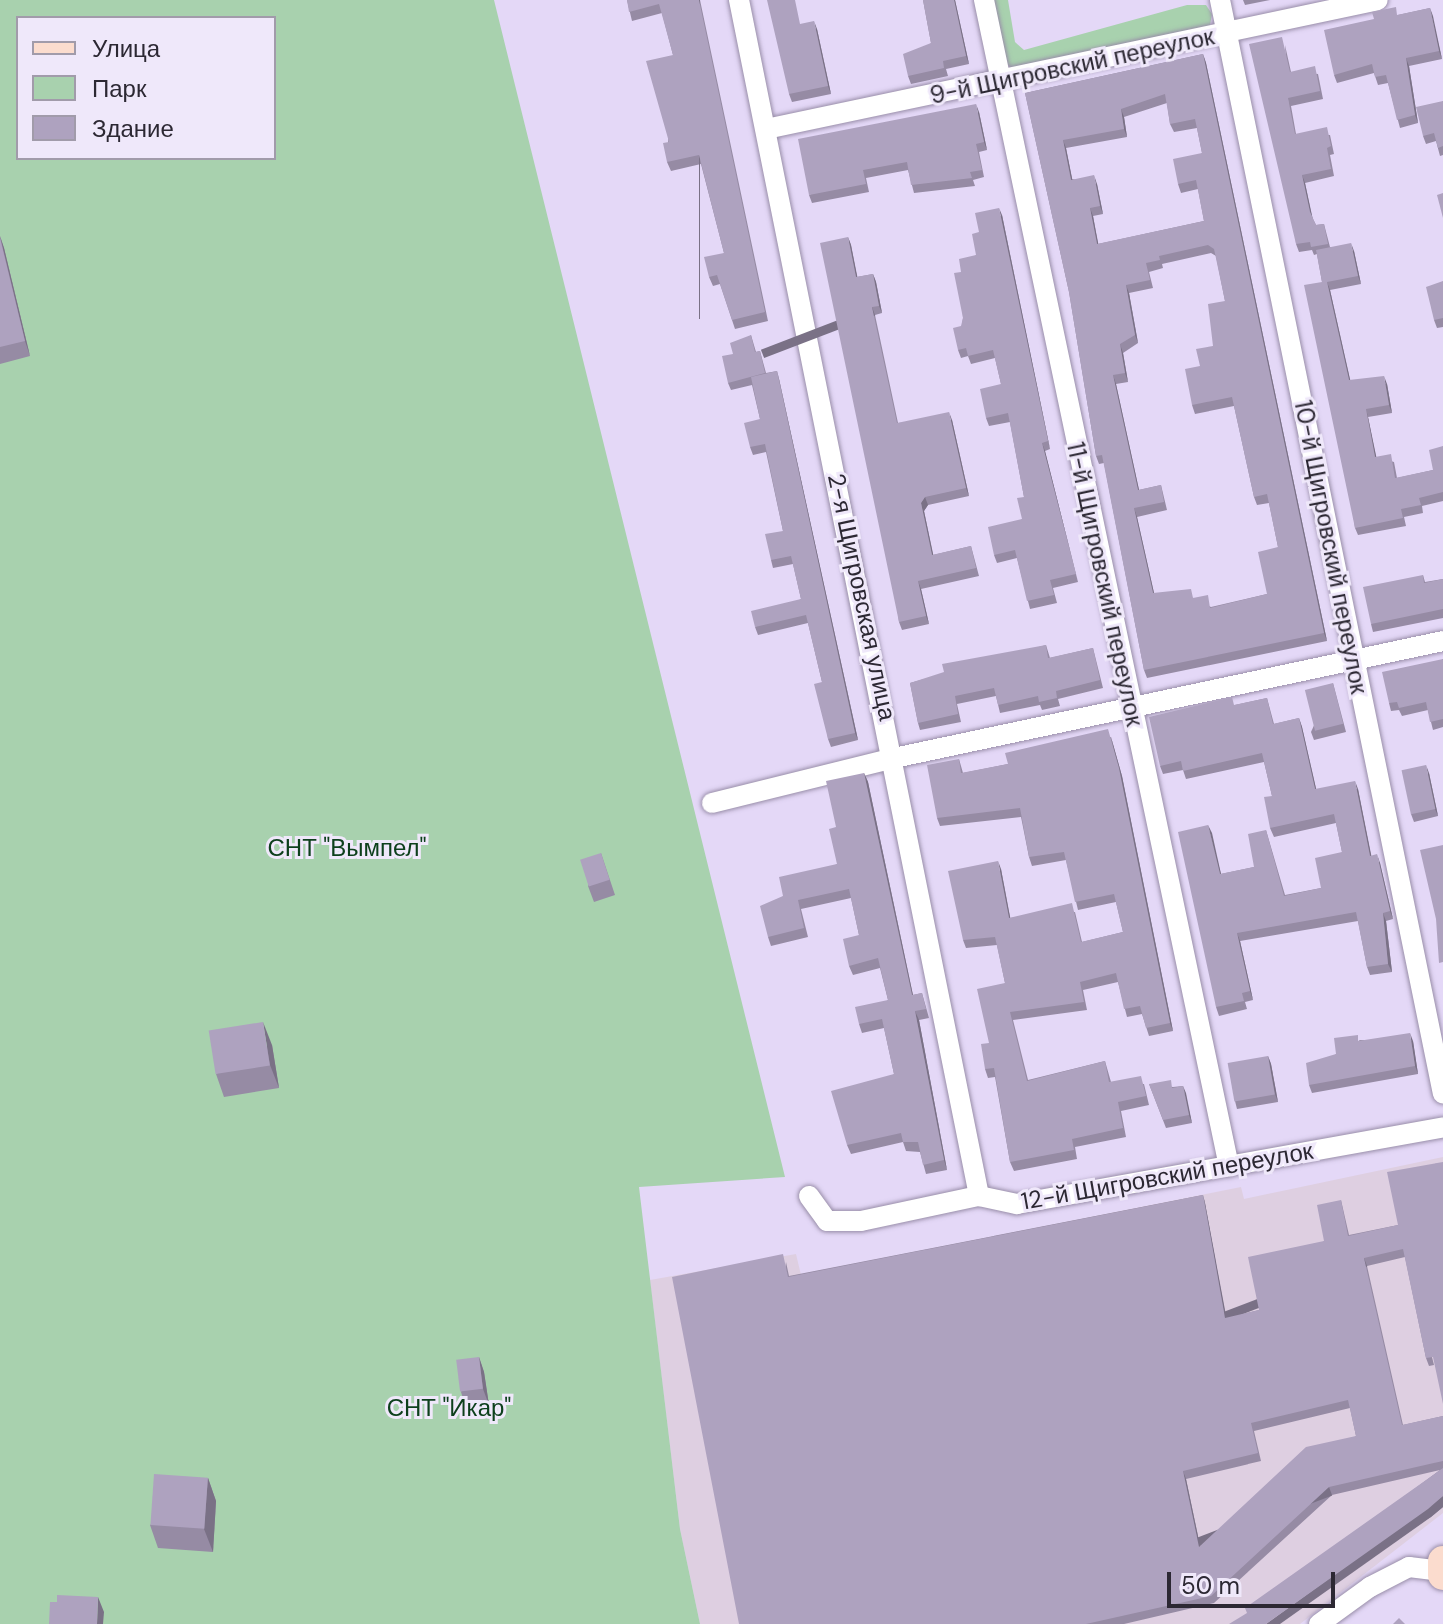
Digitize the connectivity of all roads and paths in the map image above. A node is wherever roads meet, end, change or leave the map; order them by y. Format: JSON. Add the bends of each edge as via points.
{"nodes":[{"id":1,"x":739,"y":0,"type":"edge"},
{"id":2,"x":984,"y":0,"type":"edge"},
{"id":3,"x":1220,"y":0,"type":"edge"},
{"id":4,"x":1378,"y":0,"type":"edge"},
{"id":5,"x":1227,"y":34,"type":"junction"},
{"id":6,"x":1000,"y":80,"type":"junction"},
{"id":7,"x":766,"y":129,"type":"junction"},
{"id":8,"x":1443,"y":641,"type":"edge"},
{"id":9,"x":1354,"y":660,"type":"junction"},
{"id":10,"x":1130,"y":708,"type":"junction"},
{"id":11,"x":894,"y":758,"type":"junction"},
{"id":12,"x":712,"y":803,"type":"dead end"},
{"id":13,"x":1443,"y":1094,"type":"edge"},
{"id":14,"x":1443,"y":1127,"type":"edge"},
{"id":15,"x":1229,"y":1167,"type":"junction"},
{"id":16,"x":809,"y":1196,"type":"dead end"},
{"id":17,"x":979,"y":1196,"type":"junction"},
{"id":18,"x":1443,"y":1561,"type":"edge"},
{"id":19,"x":1443,"y":1573,"type":"edge"},
{"id":20,"x":1319,"y":1624,"type":"edge"}],
"edges":[{"from":1,"to":7,"type":"street","name":"2-я Щигровская улица"},
{"from":2,"to":6,"type":"street","name":"11-й Щигровский переулок"},
{"from":3,"to":5,"type":"street","name":"10-й Щигровский переулок"},
{"from":4,"to":5,"type":"street","name":"9-й Щигровский переулок"},
{"from":5,"to":6,"type":"street","name":"9-й Щигровский переулок"},
{"from":5,"to":9,"type":"street","name":"10-й Щигровский переулок"},
{"from":6,"to":7,"type":"street","name":"9-й Щигровский переулок"},
{"from":6,"to":10,"type":"street","name":"11-й Щигровский переулок"},
{"from":7,"to":11,"type":"street","name":"2-я Щигровская улица"},
{"from":8,"to":9,"type":"street"},
{"from":9,"to":10,"type":"street"},
{"from":9,"to":13,"type":"street","name":"10-й Щигровский переулок"},
{"from":10,"to":11,"type":"street"},
{"from":10,"to":15,"type":"street","name":"11-й Щигровский переулок"},
{"from":11,"to":12,"type":"street"},
{"from":11,"to":17,"type":"street","name":"2-я Щигровская улица"},
{"from":14,"to":15,"type":"street","name":"12-й Щигровский переулок"},
{"from":15,"to":17,"type":"street","name":"12-й Щигровский переулок","via":[[1017,1204]]},
{"from":16,"to":17,"type":"street","name":"12-й Щигровский переулок","via":[[827,1221],[861,1221]]},
{"from":18,"to":19,"type":"street"},
{"from":19,"to":20,"type":"street","via":[[1409,1567]]}]}
